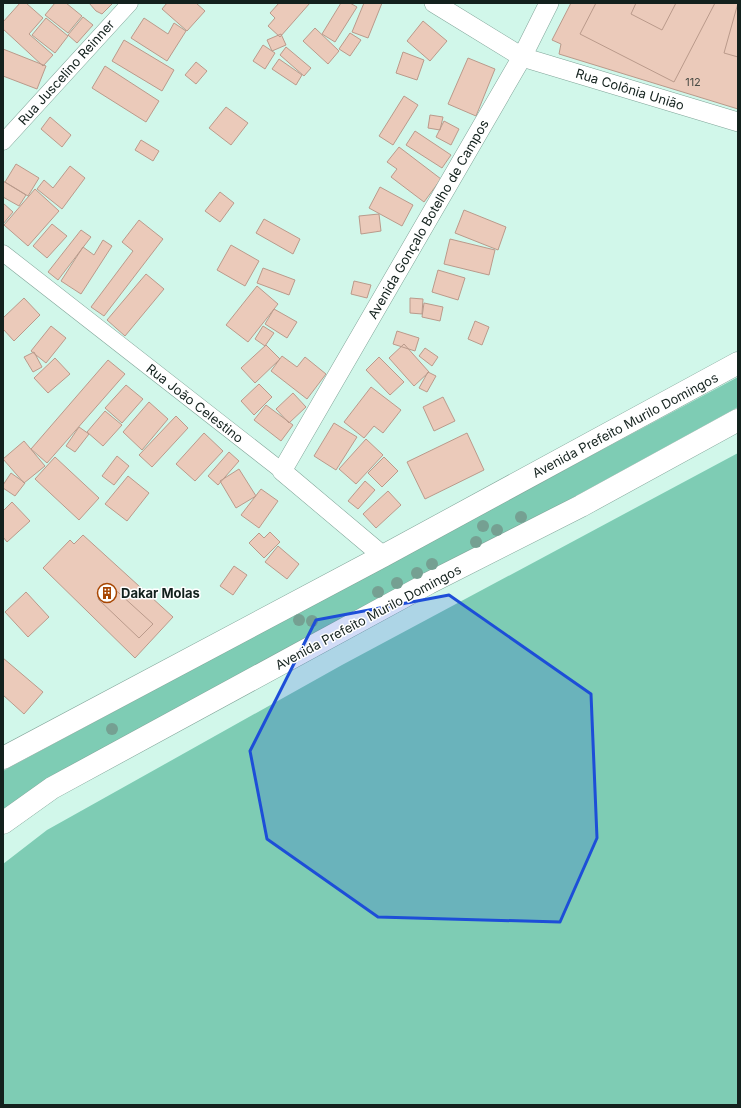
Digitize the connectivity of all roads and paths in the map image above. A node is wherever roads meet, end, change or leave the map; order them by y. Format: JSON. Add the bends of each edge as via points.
{"nodes":[{"id":1,"x":130,"y":3,"type":"edge"},
{"id":2,"x":434,"y":3,"type":"edge"},
{"id":3,"x":549,"y":3,"type":"edge"},
{"id":4,"x":522,"y":57,"type":"junction"},
{"id":5,"x":738,"y":122,"type":"edge"},
{"id":6,"x":3,"y":142,"type":"edge"},
{"id":7,"x":3,"y":253,"type":"edge"},
{"id":8,"x":738,"y":363,"type":"edge"},
{"id":9,"x":738,"y":420,"type":"edge"},
{"id":10,"x":282,"y":471,"type":"junction"},
{"id":11,"x":383,"y":556,"type":"junction"},
{"id":12,"x":6,"y":751,"type":"edge"},
{"id":13,"x":3,"y":823,"type":"edge"}],
"edges":[{"from":1,"to":6,"type":"street","name":"Rua Juscelino Reinner"},
{"from":2,"to":4,"type":"street"},
{"from":3,"to":4,"type":"street","name":"Avenida Gonçalo Botelho de Campos"},
{"from":4,"to":5,"type":"street","name":"Rua Colônia União"},
{"from":4,"to":10,"type":"street","name":"Avenida Gonçalo Botelho de Campos"},
{"from":7,"to":10,"type":"street","name":"Rua João Celestino"},
{"from":8,"to":11,"type":"main road","name":"Avenida Prefeito Murilo Domingos"},
{"from":9,"to":13,"type":"main road","name":"Avenida Prefeito Murilo Domingos","via":[[581,506],[429,583],[59,785]]},
{"from":10,"to":11,"type":"street","name":"Rua João Celestino"},
{"from":11,"to":12,"type":"main road","name":"Avenida Prefeito Murilo Domingos"}]}
